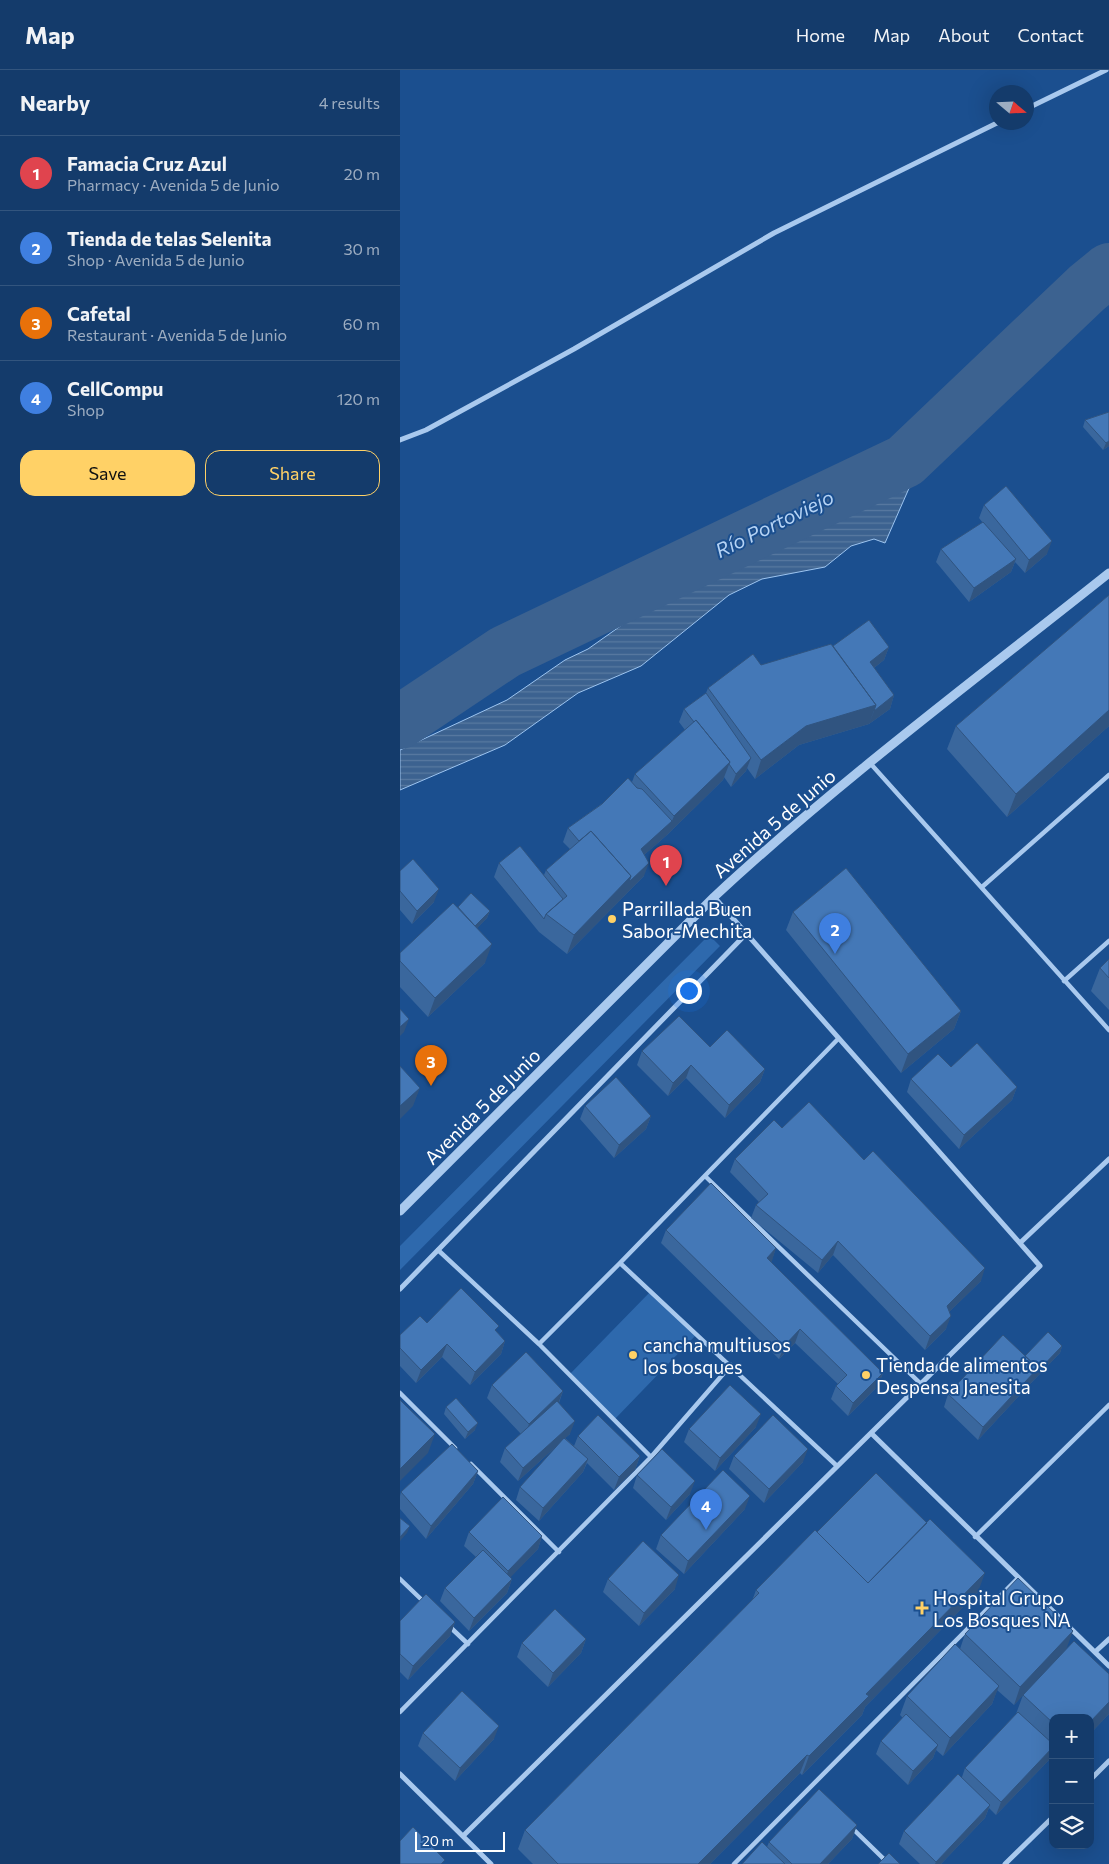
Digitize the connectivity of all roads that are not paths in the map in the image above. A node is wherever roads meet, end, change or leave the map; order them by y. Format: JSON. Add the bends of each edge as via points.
{"nodes":[{"id":1,"x":1106,"y":70,"type":"edge"},
{"id":2,"x":1034,"y":105,"type":"edge"},
{"id":3,"x":989,"y":126,"type":"edge"},
{"id":4,"x":400,"y":440,"type":"edge"},
{"id":5,"x":1109,"y":573,"type":"edge"},
{"id":6,"x":869,"y":763,"type":"junction"},
{"id":7,"x":1109,"y":775,"type":"edge"},
{"id":8,"x":982,"y":887,"type":"junction"},
{"id":9,"x":714,"y":897,"type":"junction"},
{"id":10,"x":746,"y":934,"type":"junction"},
{"id":11,"x":1109,"y":940,"type":"edge"},
{"id":12,"x":1064,"y":981,"type":"junction"},
{"id":13,"x":1109,"y":1030,"type":"edge"},
{"id":14,"x":838,"y":1039,"type":"junction"},
{"id":15,"x":1109,"y":1159,"type":"edge"},
{"id":16,"x":705,"y":1176,"type":"junction"},
{"id":17,"x":400,"y":1211,"type":"edge"},
{"id":18,"x":1021,"y":1242,"type":"junction"},
{"id":19,"x":438,"y":1250,"type":"junction"},
{"id":20,"x":620,"y":1263,"type":"junction"},
{"id":21,"x":400,"y":1289,"type":"edge"},
{"id":22,"x":539,"y":1344,"type":"junction"},
{"id":23,"x":732,"y":1366,"type":"junction"},
{"id":24,"x":921,"y":1384,"type":"junction"},
{"id":25,"x":400,"y":1393,"type":"edge"},
{"id":26,"x":1109,"y":1405,"type":"edge"},
{"id":27,"x":871,"y":1433,"type":"junction"},
{"id":28,"x":462,"y":1455,"type":"edge"},
{"id":29,"x":651,"y":1457,"type":"junction"},
{"id":30,"x":469,"y":1462,"type":"edge"},
{"id":31,"x":838,"y":1466,"type":"junction"},
{"id":32,"x":975,"y":1537,"type":"junction"},
{"id":33,"x":558,"y":1552,"type":"junction"},
{"id":34,"x":1018,"y":1578,"type":"junction"},
{"id":35,"x":400,"y":1579,"type":"edge"},
{"id":36,"x":427,"y":1605,"type":"edge"},
{"id":37,"x":448,"y":1625,"type":"edge"},
{"id":38,"x":1109,"y":1639,"type":"edge"},
{"id":39,"x":468,"y":1644,"type":"junction"},
{"id":40,"x":1095,"y":1652,"type":"junction"},
{"id":41,"x":1109,"y":1666,"type":"edge"},
{"id":42,"x":400,"y":1712,"type":"edge"},
{"id":43,"x":1109,"y":1761,"type":"edge"},
{"id":44,"x":400,"y":1774,"type":"edge"},
{"id":45,"x":1094,"y":1776,"type":"edge"},
{"id":46,"x":809,"y":1786,"type":"junction"},
{"id":47,"x":816,"y":1793,"type":"edge"},
{"id":48,"x":1049,"y":1821,"type":"edge"},
{"id":49,"x":849,"y":1825,"type":"edge"},
{"id":50,"x":463,"y":1836,"type":"junction"},
{"id":51,"x":491,"y":1864,"type":"edge"},
{"id":52,"x":734,"y":1864,"type":"edge"},
{"id":53,"x":889,"y":1864,"type":"edge"},
{"id":54,"x":1005,"y":1864,"type":"edge"}],
"edges":[{"from":1,"to":2,"type":"street"},
{"from":3,"to":4,"type":"street","via":[[774,233],[574,349],[426,430]]},
{"from":5,"to":6,"type":"street","name":"Avenida 5 de Junio"},
{"from":6,"to":8,"type":"street"},
{"from":6,"to":9,"type":"street","name":"Avenida 5 de Junio"},
{"from":7,"to":8,"type":"street"},
{"from":8,"to":12,"type":"street"},
{"from":9,"to":10,"type":"street"},
{"from":9,"to":17,"type":"street","name":"Avenida 5 de Junio"},
{"from":10,"to":14,"type":"street"},
{"from":10,"to":19,"type":"street"},
{"from":11,"to":12,"type":"street"},
{"from":12,"to":13,"type":"street"},
{"from":14,"to":16,"type":"street"},
{"from":14,"to":18,"type":"street"},
{"from":15,"to":18,"type":"street"},
{"from":16,"to":20,"type":"street"},
{"from":16,"to":24,"type":"street"},
{"from":18,"to":24,"type":"street","via":[[1040,1266]]},
{"from":19,"to":21,"type":"street"},
{"from":19,"to":22,"type":"street"},
{"from":20,"to":22,"type":"street"},
{"from":20,"to":23,"type":"street"},
{"from":22,"to":29,"type":"street"},
{"from":23,"to":29,"type":"street"},
{"from":23,"to":31,"type":"street"},
{"from":24,"to":27,"type":"street"},
{"from":25,"to":28,"type":"street"},
{"from":26,"to":32,"type":"street"},
{"from":27,"to":31,"type":"street"},
{"from":27,"to":32,"type":"street"},
{"from":29,"to":33,"type":"street"},
{"from":30,"to":33,"type":"street"},
{"from":31,"to":50,"type":"street"},
{"from":32,"to":34,"type":"street"},
{"from":33,"to":39,"type":"street"},
{"from":34,"to":40,"type":"street"},
{"from":34,"to":46,"type":"street"},
{"from":35,"to":36,"type":"street"},
{"from":37,"to":39,"type":"street"},
{"from":38,"to":40,"type":"street"},
{"from":39,"to":42,"type":"street"},
{"from":40,"to":41,"type":"street"},
{"from":43,"to":45,"type":"street"},
{"from":44,"to":50,"type":"street"},
{"from":46,"to":47,"type":"street"},
{"from":46,"to":52,"type":"street"},
{"from":48,"to":54,"type":"street"},
{"from":49,"to":53,"type":"street"},
{"from":50,"to":51,"type":"street"}]}
